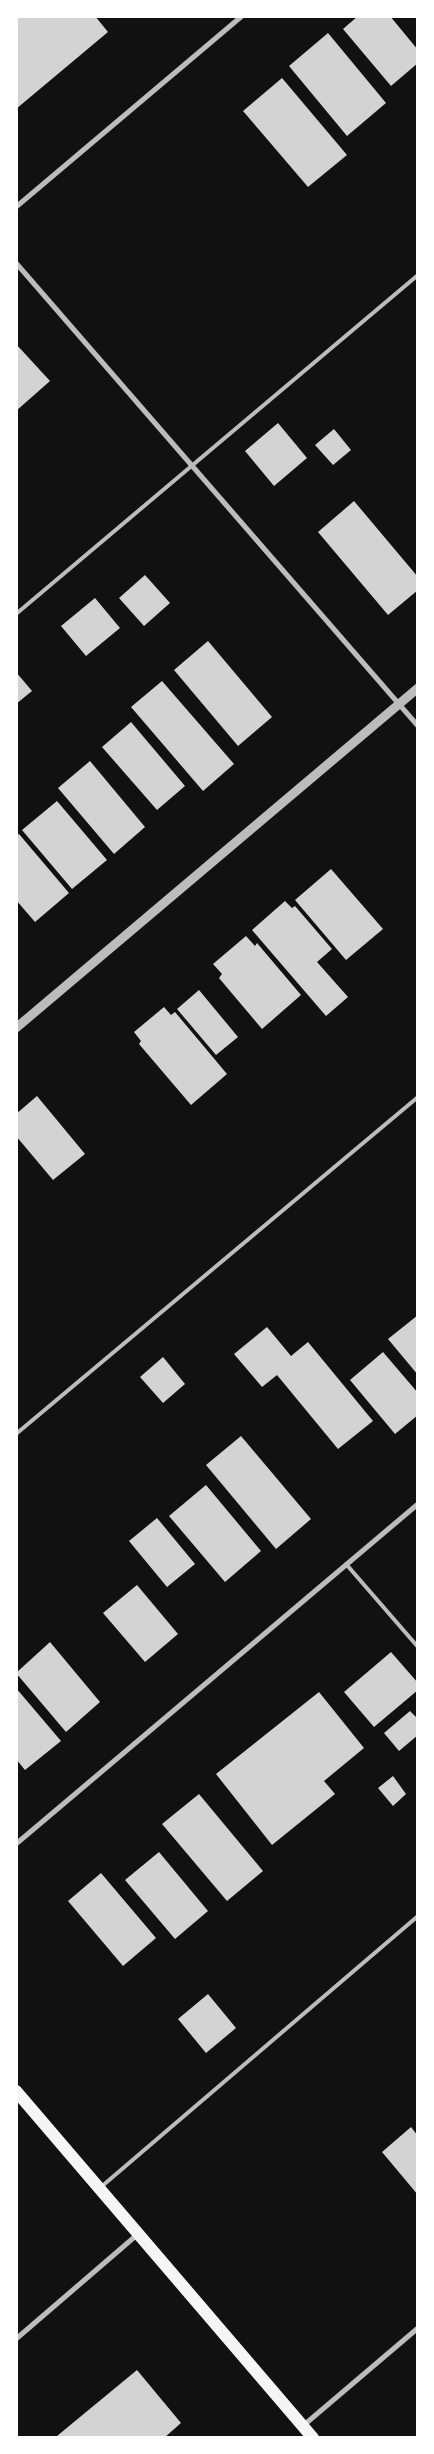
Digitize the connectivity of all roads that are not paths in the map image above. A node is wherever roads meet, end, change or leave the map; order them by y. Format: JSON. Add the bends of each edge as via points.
{"nodes":[{"id":1,"x":242,"y":16,"type":"edge"},
{"id":2,"x":16,"y":207,"type":"edge"},
{"id":3,"x":16,"y":263,"type":"edge"},
{"id":4,"x":418,"y":274,"type":"edge"},
{"id":5,"x":192,"y":466,"type":"junction"},
{"id":6,"x":16,"y":614,"type":"edge"},
{"id":7,"x":418,"y":688,"type":"edge"},
{"id":8,"x":399,"y":704,"type":"junction"},
{"id":9,"x":418,"y":726,"type":"edge"},
{"id":10,"x":16,"y":1028,"type":"edge"},
{"id":11,"x":418,"y":1098,"type":"edge"},
{"id":12,"x":16,"y":1434,"type":"edge"},
{"id":13,"x":418,"y":1504,"type":"edge"},
{"id":14,"x":346,"y":1564,"type":"junction"},
{"id":15,"x":418,"y":1647,"type":"edge"},
{"id":16,"x":16,"y":1844,"type":"edge"},
{"id":17,"x":418,"y":1916,"type":"edge"},
{"id":18,"x":16,"y":2091,"type":"edge"},
{"id":19,"x":99,"y":2188,"type":"junction"},
{"id":20,"x":138,"y":2234,"type":"junction"},
{"id":21,"x":418,"y":2328,"type":"edge"},
{"id":22,"x":16,"y":2339,"type":"edge"},
{"id":23,"x":303,"y":2426,"type":"junction"},
{"id":24,"x":313,"y":2438,"type":"edge"}],
"edges":[{"from":1,"to":2,"type":"street"},
{"from":3,"to":5,"type":"street"},
{"from":4,"to":5,"type":"lane"},
{"from":5,"to":6,"type":"lane"},
{"from":5,"to":8,"type":"street"},
{"from":7,"to":8,"type":"street"},
{"from":8,"to":9,"type":"street"},
{"from":8,"to":10,"type":"street"},
{"from":11,"to":12,"type":"lane"},
{"from":13,"to":14,"type":"street"},
{"from":14,"to":15,"type":"lane"},
{"from":14,"to":16,"type":"street"},
{"from":17,"to":19,"type":"lane"},
{"from":18,"to":19,"type":"main road"},
{"from":19,"to":20,"type":"main road"},
{"from":20,"to":22,"type":"street"},
{"from":20,"to":23,"type":"main road"},
{"from":21,"to":23,"type":"street"},
{"from":23,"to":24,"type":"main road"}]}
